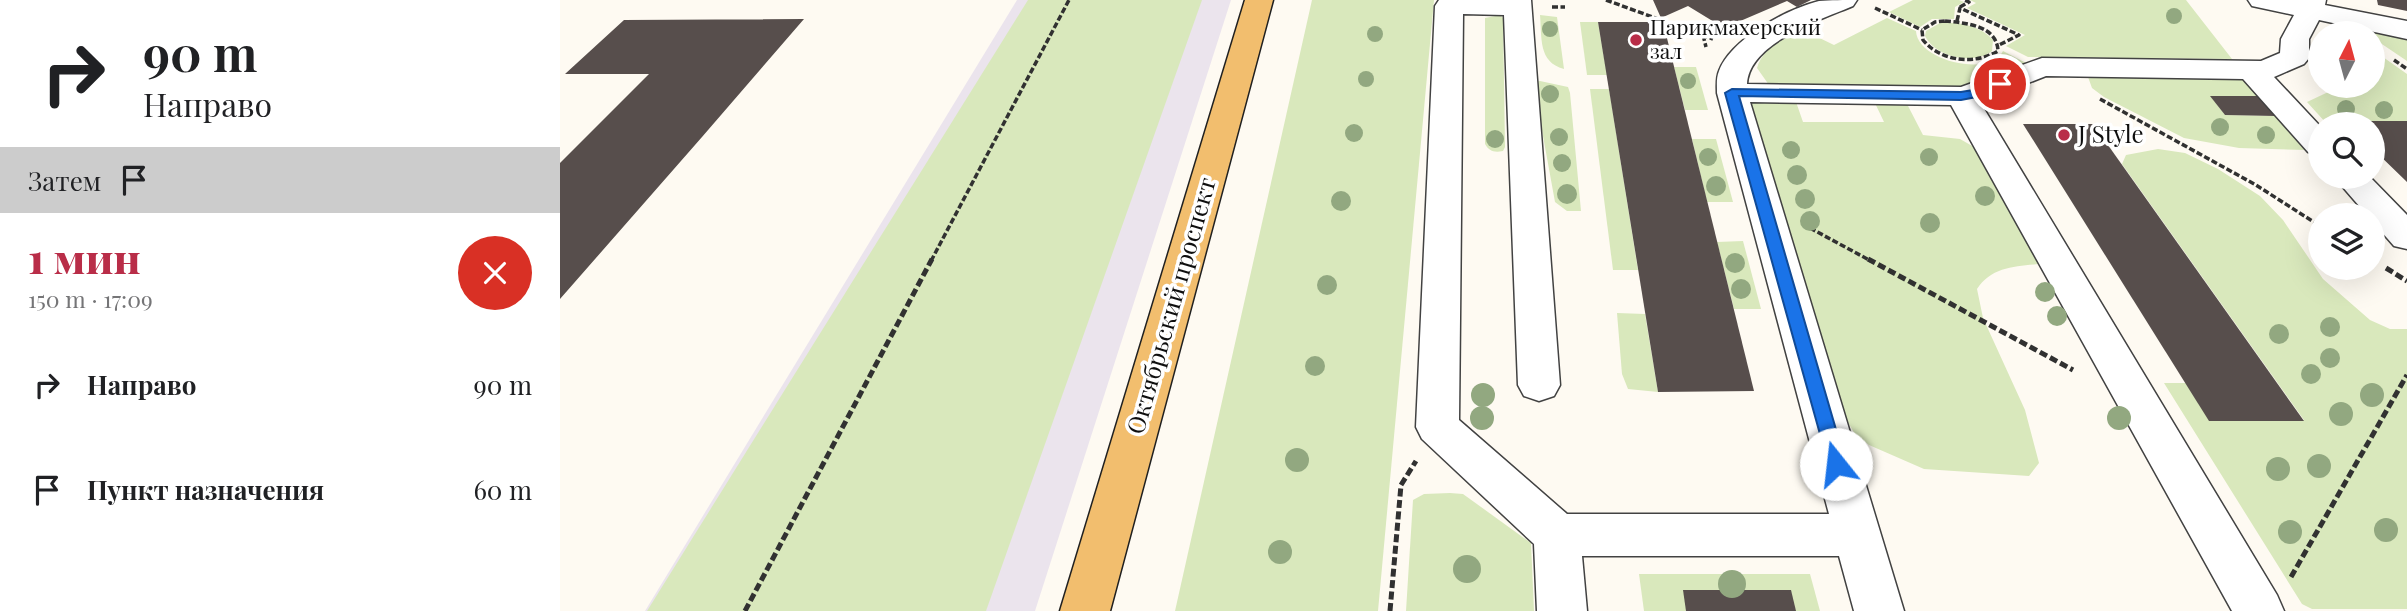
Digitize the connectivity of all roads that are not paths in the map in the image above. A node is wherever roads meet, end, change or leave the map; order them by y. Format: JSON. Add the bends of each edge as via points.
{"nodes":[{"id":1,"x":1259,"y":0,"type":"edge"},
{"id":2,"x":1843,"y":0,"type":"edge"},
{"id":3,"x":2262,"y":0,"type":"edge"},
{"id":4,"x":1449,"y":3,"type":"edge"},
{"id":5,"x":1517,"y":3,"type":"edge"},
{"id":6,"x":2312,"y":5,"type":"edge"},
{"id":7,"x":2407,"y":30,"type":"edge"},
{"id":8,"x":2251,"y":71,"type":"junction"},
{"id":9,"x":1732,"y":93,"type":"junction"},
{"id":10,"x":1961,"y":96,"type":"junction"},
{"id":11,"x":2308,"y":132,"type":"edge"},
{"id":12,"x":2361,"y":189,"type":"edge"},
{"id":13,"x":2407,"y":237,"type":"edge"},
{"id":14,"x":1539,"y":384,"type":"dead end"},
{"id":15,"x":1557,"y":535,"type":"junction"},
{"id":16,"x":1856,"y":535,"type":"junction"},
{"id":17,"x":2272,"y":599,"type":"edge"},
{"id":18,"x":1085,"y":611,"type":"edge"},
{"id":19,"x":1562,"y":611,"type":"edge"},
{"id":20,"x":1879,"y":611,"type":"edge"}],
"edges":[{"from":1,"to":18,"type":"main road","name":"Октябрьский проспект"},
{"from":2,"to":9,"type":"lane","via":[[1746,52],[1734,70]]},
{"from":3,"to":6,"type":"lane"},
{"from":4,"to":5,"type":"lane"},
{"from":4,"to":15,"type":"lane","via":[[1437,427]]},
{"from":5,"to":14,"type":"lane"},
{"from":6,"to":7,"type":"lane"},
{"from":6,"to":8,"type":"lane","via":[[2295,39],[2294,58]]},
{"from":8,"to":10,"type":"lane","via":[[2042,67]]},
{"from":8,"to":11,"type":"lane"},
{"from":9,"to":10,"type":"lane"},
{"from":9,"to":16,"type":"lane"},
{"from":10,"to":17,"type":"lane"},
{"from":12,"to":13,"type":"lane"},
{"from":15,"to":16,"type":"lane"},
{"from":15,"to":19,"type":"lane"},
{"from":16,"to":20,"type":"lane"}]}
